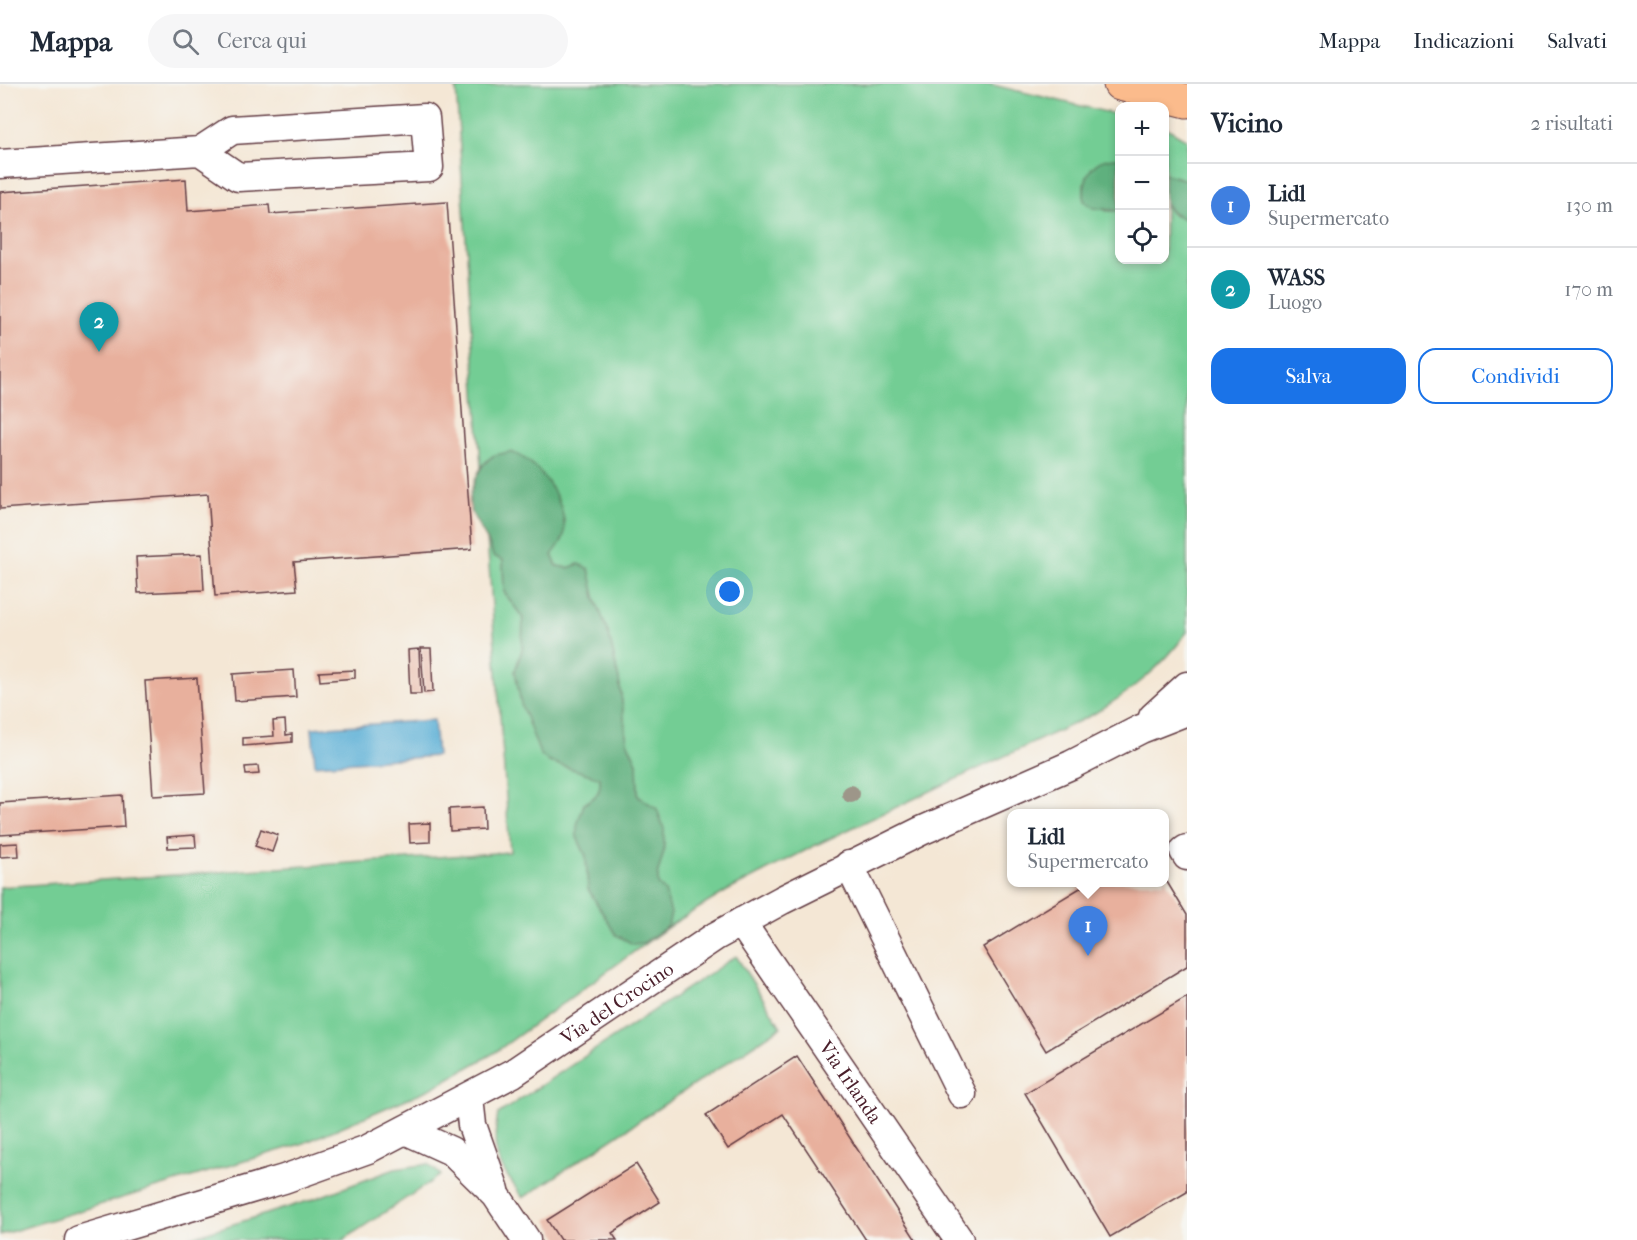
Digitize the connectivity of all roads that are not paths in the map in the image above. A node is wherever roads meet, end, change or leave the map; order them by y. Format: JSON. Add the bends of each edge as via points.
{"nodes":[{"id":1,"x":1120,"y":84,"type":"edge"},
{"id":2,"x":1187,"y":101,"type":"edge"},
{"id":3,"x":200,"y":151,"type":"junction"},
{"id":4,"x":0,"y":164,"type":"edge"},
{"id":5,"x":1187,"y":686,"type":"edge"},
{"id":6,"x":1187,"y":711,"type":"edge"},
{"id":7,"x":1141,"y":729,"type":"junction"},
{"id":8,"x":1187,"y":849,"type":"edge"},
{"id":9,"x":1187,"y":856,"type":"edge"},
{"id":10,"x":849,"y":866,"type":"junction"},
{"id":11,"x":741,"y":922,"type":"junction"},
{"id":12,"x":962,"y":1094,"type":"dead end"},
{"id":13,"x":469,"y":1098,"type":"junction"},
{"id":14,"x":405,"y":1130,"type":"junction"},
{"id":15,"x":496,"y":1195,"type":"junction"},
{"id":16,"x":109,"y":1235,"type":"edge"},
{"id":17,"x":79,"y":1240,"type":"edge"},
{"id":18,"x":526,"y":1240,"type":"edge"},
{"id":19,"x":959,"y":1240,"type":"edge"}],
"edges":[{"from":1,"to":2,"type":"main road"},
{"from":3,"to":3,"type":"street","via":[[238,177],[429,167],[425,118],[232,130]]},
{"from":3,"to":4,"type":"street"},
{"from":5,"to":7,"type":"street","name":"Via del Crocino"},
{"from":6,"to":7,"type":"street","name":"Via del Crocino"},
{"from":7,"to":10,"type":"street","name":"Via del Crocino"},
{"from":8,"to":9,"type":"street"},
{"from":10,"to":11,"type":"street","name":"Via del Crocino"},
{"from":10,"to":12,"type":"street"},
{"from":11,"to":13,"type":"street","name":"Via del Crocino"},
{"from":11,"to":19,"type":"street","name":"Via Irlanda"},
{"from":13,"to":14,"type":"street","name":"Via del Crocino"},
{"from":13,"to":15,"type":"street","via":[[472,1125]]},
{"from":14,"to":15,"type":"street","via":[[451,1151]]},
{"from":14,"to":16,"type":"street","name":"Via del Crocino","via":[[368,1149],[284,1179]]},
{"from":15,"to":18,"type":"street"},
{"from":16,"to":17,"type":"street","name":"Via del Crocino"}]}
